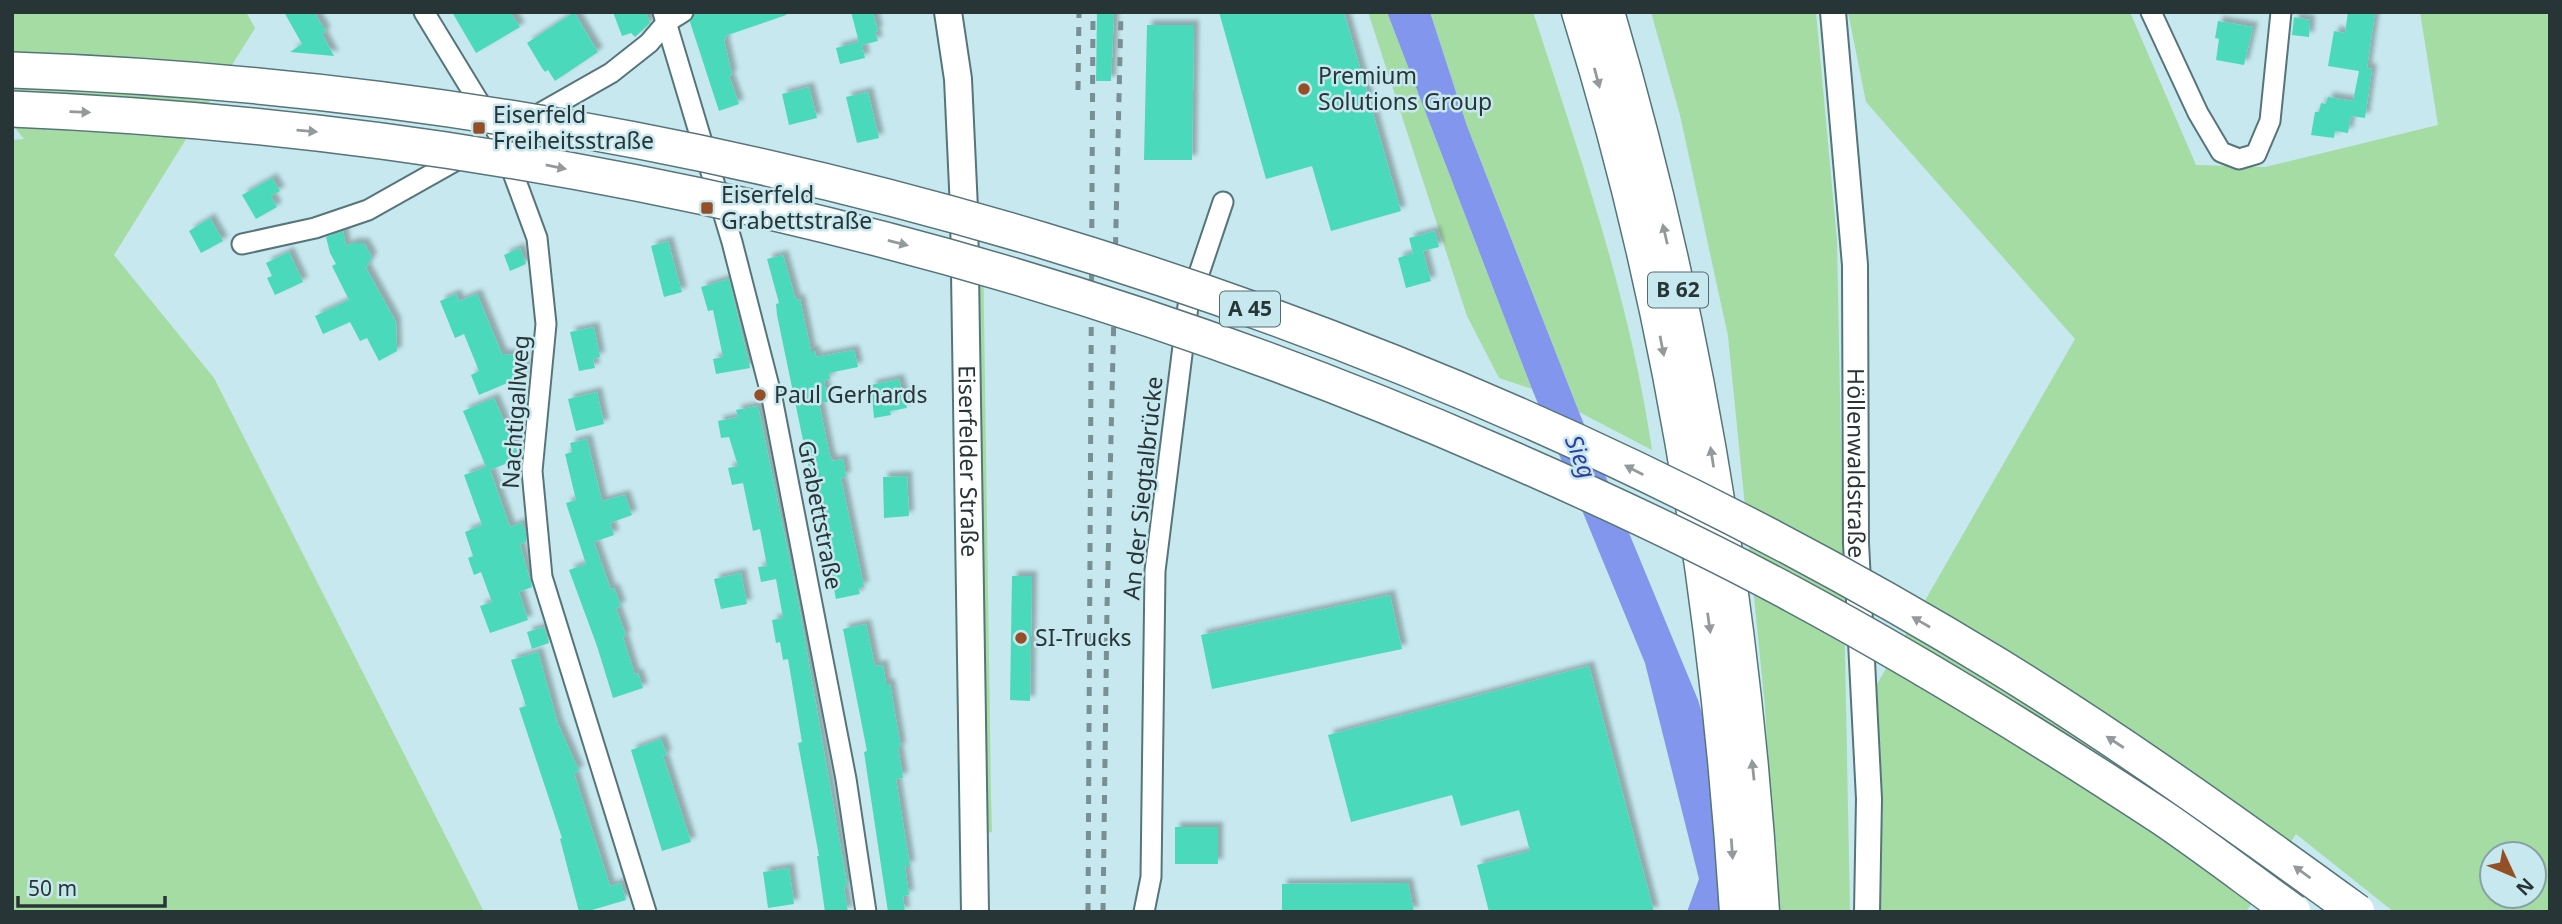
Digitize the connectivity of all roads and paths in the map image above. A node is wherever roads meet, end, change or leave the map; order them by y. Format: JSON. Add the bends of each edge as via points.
{"nodes":[{"id":1,"x":424,"y":12,"type":"edge"},
{"id":2,"x":948,"y":12,"type":"edge"},
{"id":3,"x":1578,"y":12,"type":"edge"},
{"id":4,"x":1608,"y":12,"type":"edge"},
{"id":5,"x":1833,"y":12,"type":"edge"},
{"id":6,"x":2151,"y":12,"type":"edge"},
{"id":7,"x":2281,"y":12,"type":"edge"},
{"id":8,"x":671,"y":15,"type":"edge"},
{"id":9,"x":12,"y":70,"type":"edge"},
{"id":10,"x":12,"y":109,"type":"edge"},
{"id":11,"x":499,"y":135,"type":"junction"},
{"id":12,"x":1223,"y":202,"type":"dead end"},
{"id":13,"x":242,"y":244,"type":"dead end"},
{"id":14,"x":646,"y":912,"type":"edge"},
{"id":15,"x":866,"y":912,"type":"edge"},
{"id":16,"x":975,"y":912,"type":"edge"},
{"id":17,"x":1144,"y":912,"type":"edge"},
{"id":18,"x":1736,"y":912,"type":"edge"},
{"id":19,"x":1763,"y":912,"type":"edge"},
{"id":20,"x":1867,"y":912,"type":"edge"},
{"id":21,"x":2293,"y":912,"type":"edge"},
{"id":22,"x":2357,"y":912,"type":"edge"}],
"edges":[{"from":1,"to":11,"type":"street","name":"Nachtigallweg"},
{"from":2,"to":16,"type":"main road","name":"Eiserfelder Straße","via":[[958,79],[964,209]]},
{"from":3,"to":18,"type":"highway","number":"B 62","one_way":true,"via":[[1654,303],[1699,555],[1729,796]]},
{"from":19,"to":4,"type":"highway","number":"B 62","one_way":true,"via":[[1750,733],[1708,432],[1650,170]]},
{"from":5,"to":20,"type":"street","name":"Höllenwaldstraße","via":[[1855,265],[1856,543],[1870,799]]},
{"from":6,"to":7,"type":"street","via":[[2221,152],[2239,159],[2256,154],[2270,121]]},
{"from":8,"to":11,"type":"street","via":[[649,43],[611,73]]},
{"from":8,"to":15,"type":"street","name":"Grabettstraße","via":[[772,398],[846,779]]},
{"from":22,"to":9,"type":"highway","number":"A 45","one_way":true,"bridge":true,"via":[[2186,788],[2000,667],[1807,557],[1609,457],[1406,368],[1198,290],[972,220],[771,168],[553,125],[333,93],[112,73]]},
{"from":10,"to":21,"type":"highway","number":"A 45","one_way":true,"bridge":true,"via":[[113,113],[332,134],[549,166],[765,209],[965,260],[1188,330],[1393,407],[1507,456],[1791,593],[1982,702],[2167,821]]},
{"from":11,"to":13,"type":"street","via":[[368,211]]},
{"from":11,"to":14,"type":"street","name":"Nachtigallweg","via":[[537,238],[546,324],[532,471],[542,577]]},
{"from":12,"to":17,"type":"street","name":"An der Siegtalbrücke","via":[[1188,306],[1154,572],[1152,877]]}]}
